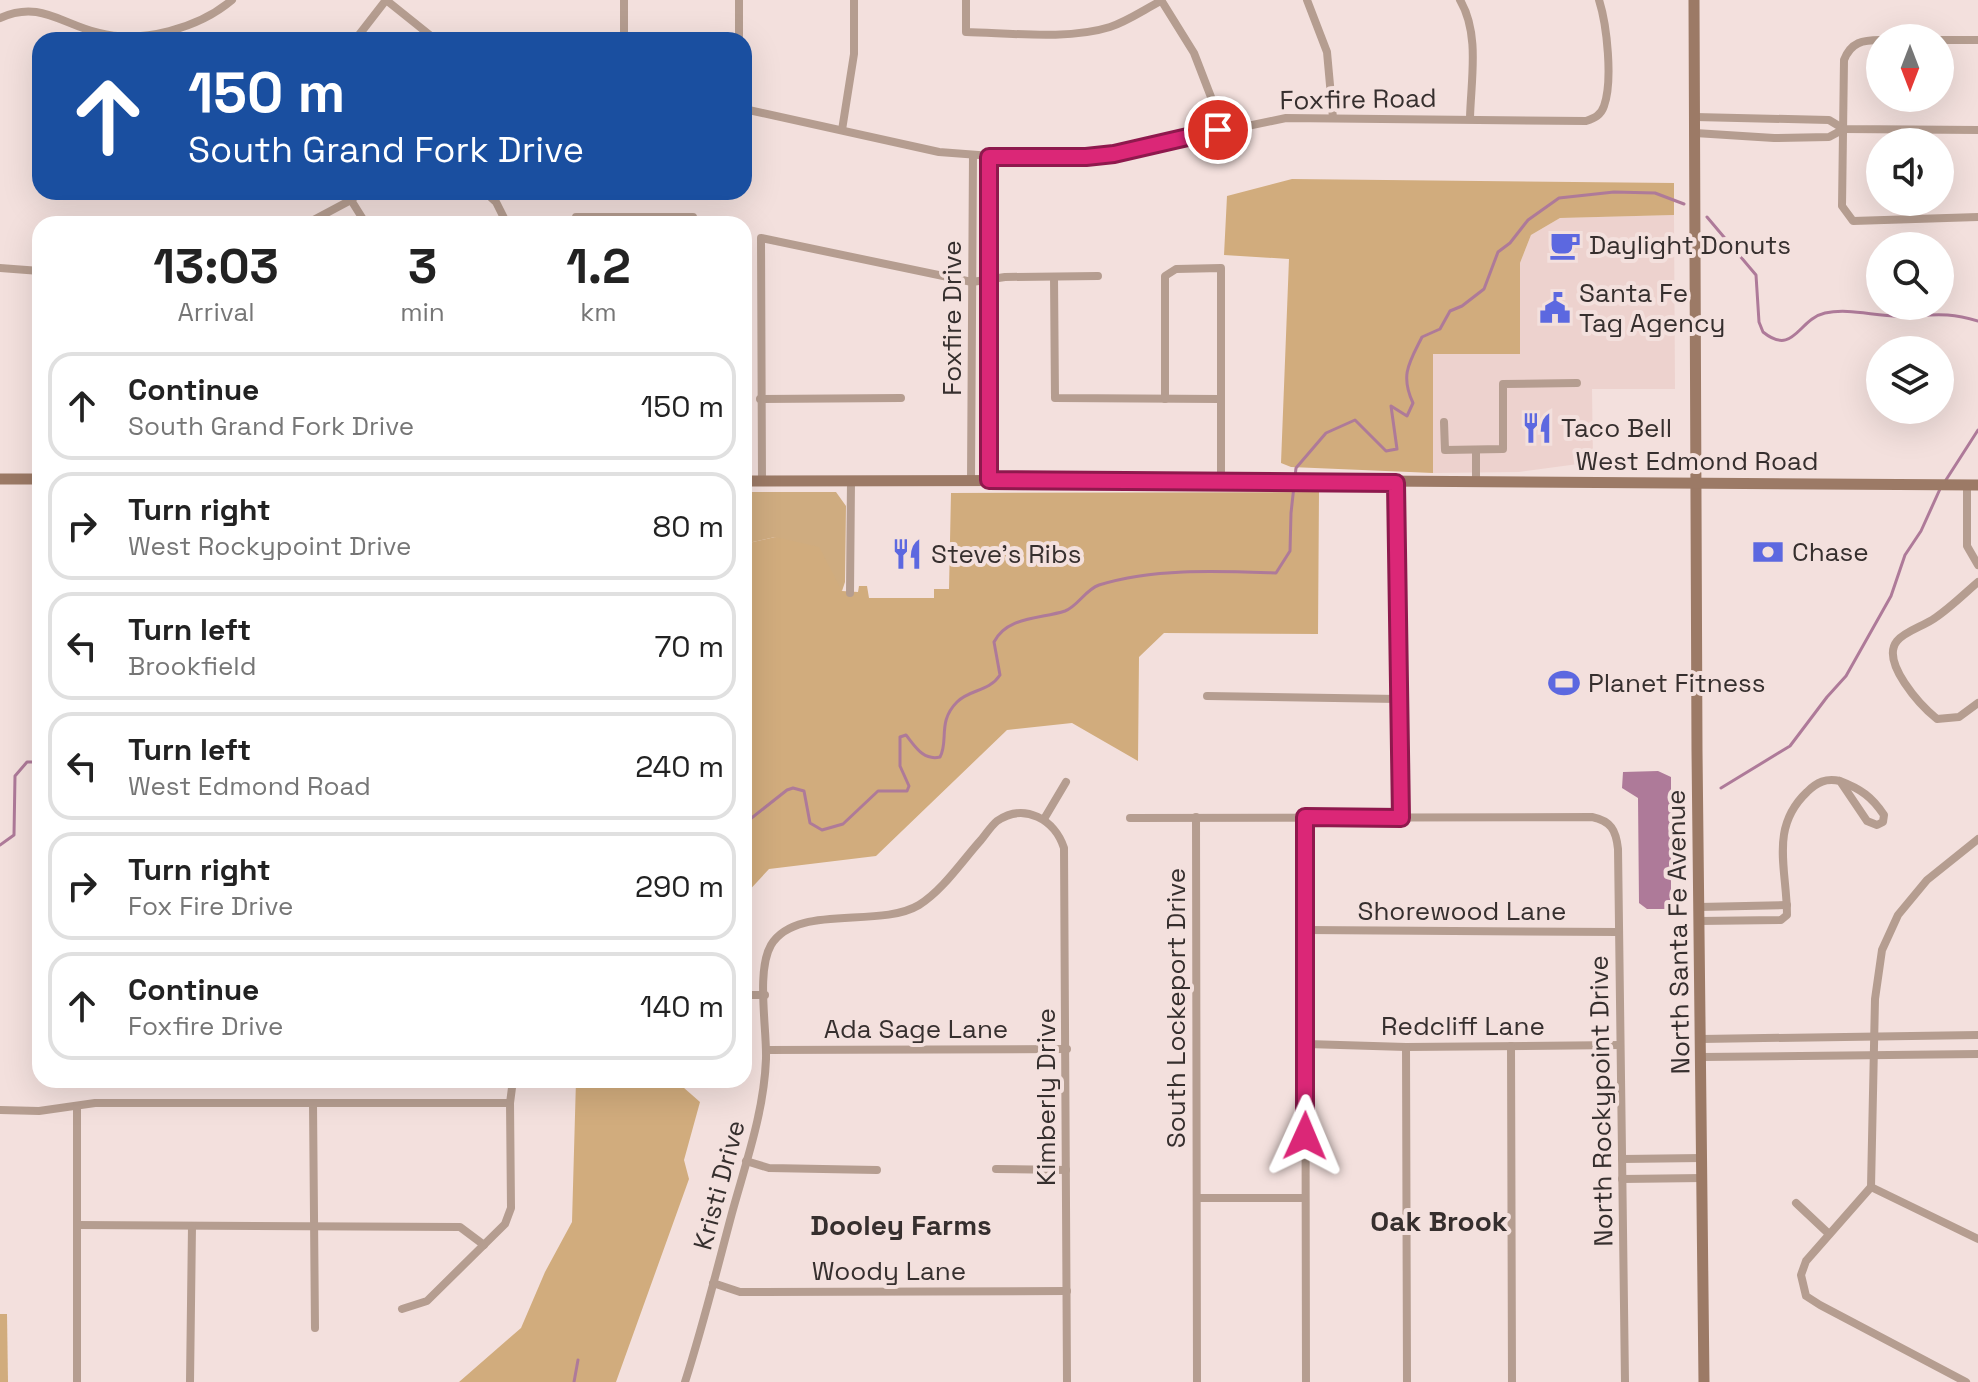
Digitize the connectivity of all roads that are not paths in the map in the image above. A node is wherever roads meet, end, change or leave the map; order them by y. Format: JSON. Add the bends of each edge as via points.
{"nodes":[{"id":1,"x":232,"y":0,"type":"edge"},
{"id":2,"x":386,"y":0,"type":"edge"},
{"id":3,"x":624,"y":0,"type":"edge"},
{"id":4,"x":739,"y":0,"type":"edge"},
{"id":5,"x":854,"y":0,"type":"edge"},
{"id":6,"x":966,"y":0,"type":"edge"},
{"id":7,"x":1161,"y":0,"type":"edge"},
{"id":8,"x":1307,"y":0,"type":"edge"},
{"id":9,"x":1460,"y":0,"type":"edge"},
{"id":10,"x":1599,"y":0,"type":"edge"},
{"id":11,"x":1694,"y":0,"type":"edge"},
{"id":12,"x":0,"y":18,"type":"edge"},
{"id":13,"x":85,"y":32,"type":"edge"},
{"id":14,"x":162,"y":32,"type":"edge"},
{"id":15,"x":361,"y":32,"type":"edge"},
{"id":16,"x":426,"y":32,"type":"edge"},
{"id":17,"x":624,"y":32,"type":"edge"},
{"id":18,"x":739,"y":32,"type":"edge"},
{"id":19,"x":1954,"y":40,"type":"edge"},
{"id":20,"x":1978,"y":40,"type":"edge"},
{"id":21,"x":1866,"y":42,"type":"edge"},
{"id":22,"x":752,"y":111,"type":"edge"},
{"id":23,"x":1695,"y":117,"type":"junction"},
{"id":24,"x":1333,"y":118,"type":"junction"},
{"id":25,"x":1470,"y":118,"type":"junction"},
{"id":26,"x":1729,"y":118,"type":"junction"},
{"id":27,"x":1789,"y":121,"type":"junction"},
{"id":28,"x":1844,"y":129,"type":"junction"},
{"id":29,"x":842,"y":130,"type":"junction"},
{"id":30,"x":1218,"y":130,"type":"junction"},
{"id":31,"x":1978,"y":130,"type":"edge"},
{"id":32,"x":1695,"y":133,"type":"junction"},
{"id":33,"x":1735,"y":136,"type":"junction"},
{"id":34,"x":1792,"y":138,"type":"junction"},
{"id":35,"x":973,"y":155,"type":"junction"},
{"id":36,"x":989,"y":157,"type":"junction"},
{"id":37,"x":351,"y":200,"type":"joint"},
{"id":38,"x":321,"y":216,"type":"edge"},
{"id":39,"x":361,"y":216,"type":"edge"},
{"id":40,"x":1978,"y":217,"type":"edge"},
{"id":41,"x":0,"y":268,"type":"edge"},
{"id":42,"x":32,"y":270,"type":"edge"},
{"id":43,"x":1098,"y":276,"type":"dead end"},
{"id":44,"x":1054,"y":277,"type":"junction"},
{"id":45,"x":989,"y":280,"type":"junction"},
{"id":46,"x":972,"y":282,"type":"junction"},
{"id":47,"x":1577,"y":383,"type":"dead end"},
{"id":48,"x":901,"y":398,"type":"dead end"},
{"id":49,"x":760,"y":399,"type":"junction"},
{"id":50,"x":1165,"y":399,"type":"junction"},
{"id":51,"x":1220,"y":399,"type":"junction"},
{"id":52,"x":1444,"y":422,"type":"dead end"},
{"id":53,"x":1476,"y":450,"type":"junction"},
{"id":54,"x":0,"y":479,"type":"edge"},
{"id":55,"x":32,"y":479,"type":"edge"},
{"id":56,"x":971,"y":480,"type":"junction"},
{"id":57,"x":989,"y":480,"type":"junction"},
{"id":58,"x":1221,"y":480,"type":"junction"},
{"id":59,"x":752,"y":481,"type":"edge"},
{"id":60,"x":762,"y":481,"type":"junction"},
{"id":61,"x":851,"y":481,"type":"junction"},
{"id":62,"x":1696,"y":482,"type":"junction"},
{"id":63,"x":1396,"y":483,"type":"junction"},
{"id":64,"x":1476,"y":483,"type":"junction"},
{"id":65,"x":1972,"y":485,"type":"edge"},
{"id":66,"x":1978,"y":565,"type":"edge"},
{"id":67,"x":1978,"y":582,"type":"edge"},
{"id":68,"x":850,"y":593,"type":"dead end"},
{"id":69,"x":1207,"y":696,"type":"dead end"},
{"id":70,"x":1398,"y":699,"type":"junction"},
{"id":71,"x":1978,"y":703,"type":"edge"},
{"id":72,"x":1840,"y":781,"type":"junction"},
{"id":73,"x":1066,"y":782,"type":"dead end"},
{"id":74,"x":1196,"y":817,"type":"junction"},
{"id":75,"x":1305,"y":817,"type":"junction"},
{"id":76,"x":1130,"y":818,"type":"dead end"},
{"id":77,"x":1401,"y":818,"type":"junction"},
{"id":78,"x":1044,"y":819,"type":"junction"},
{"id":79,"x":1978,"y":839,"type":"edge"},
{"id":80,"x":1787,"y":905,"type":"junction"},
{"id":81,"x":1699,"y":907,"type":"junction"},
{"id":82,"x":1699,"y":921,"type":"junction"},
{"id":83,"x":1306,"y":930,"type":"junction"},
{"id":84,"x":1618,"y":932,"type":"junction"},
{"id":85,"x":752,"y":995,"type":"edge"},
{"id":86,"x":765,"y":995,"type":"junction"},
{"id":87,"x":1978,"y":1035,"type":"edge"},
{"id":88,"x":1874,"y":1036,"type":"junction"},
{"id":89,"x":1701,"y":1039,"type":"junction"},
{"id":90,"x":1307,"y":1044,"type":"junction"},
{"id":91,"x":1620,"y":1045,"type":"junction"},
{"id":92,"x":1511,"y":1046,"type":"junction"},
{"id":93,"x":1406,"y":1047,"type":"junction"},
{"id":94,"x":1067,"y":1049,"type":"junction"},
{"id":95,"x":766,"y":1050,"type":"junction"},
{"id":96,"x":1978,"y":1054,"type":"edge"},
{"id":97,"x":1874,"y":1056,"type":"junction"},
{"id":98,"x":1702,"y":1057,"type":"junction"},
{"id":99,"x":512,"y":1088,"type":"edge"},
{"id":100,"x":510,"y":1103,"type":"junction"},
{"id":101,"x":313,"y":1104,"type":"junction"},
{"id":102,"x":77,"y":1106,"type":"junction"},
{"id":103,"x":0,"y":1110,"type":"edge"},
{"id":104,"x":1702,"y":1158,"type":"junction"},
{"id":105,"x":1622,"y":1159,"type":"junction"},
{"id":106,"x":746,"y":1161,"type":"junction"},
{"id":107,"x":996,"y":1169,"type":"dead end"},
{"id":108,"x":877,"y":1170,"type":"dead end"},
{"id":109,"x":1066,"y":1170,"type":"junction"},
{"id":110,"x":1703,"y":1178,"type":"junction"},
{"id":111,"x":1622,"y":1179,"type":"junction"},
{"id":112,"x":1871,"y":1187,"type":"junction"},
{"id":113,"x":1197,"y":1198,"type":"junction"},
{"id":114,"x":1304,"y":1198,"type":"junction"},
{"id":115,"x":1796,"y":1203,"type":"dead end"},
{"id":116,"x":77,"y":1225,"type":"junction"},
{"id":117,"x":192,"y":1226,"type":"junction"},
{"id":118,"x":314,"y":1227,"type":"junction"},
{"id":119,"x":1829,"y":1234,"type":"junction"},
{"id":120,"x":1978,"y":1239,"type":"edge"},
{"id":121,"x":484,"y":1245,"type":"junction"},
{"id":122,"x":713,"y":1283,"type":"junction"},
{"id":123,"x":1067,"y":1291,"type":"junction"},
{"id":124,"x":402,"y":1309,"type":"dead end"},
{"id":125,"x":315,"y":1328,"type":"dead end"},
{"id":126,"x":77,"y":1382,"type":"edge"},
{"id":127,"x":190,"y":1382,"type":"edge"},
{"id":128,"x":685,"y":1382,"type":"edge"},
{"id":129,"x":1067,"y":1382,"type":"edge"},
{"id":130,"x":1197,"y":1382,"type":"edge"},
{"id":131,"x":1306,"y":1382,"type":"edge"},
{"id":132,"x":1407,"y":1382,"type":"edge"},
{"id":133,"x":1512,"y":1382,"type":"edge"},
{"id":134,"x":1625,"y":1382,"type":"edge"},
{"id":135,"x":1704,"y":1382,"type":"edge"},
{"id":136,"x":1966,"y":1382,"type":"edge"}],
"edges":[{"from":1,"to":14,"type":"street","via":[[219,11]]},
{"from":2,"to":15,"type":"street"},
{"from":2,"to":16,"type":"street"},
{"from":3,"to":17,"type":"street"},
{"from":4,"to":18,"type":"street"},
{"from":5,"to":29,"type":"street","via":[[854,54]]},
{"from":6,"to":7,"type":"street","via":[[966,32],[1078,33],[1115,25]]},
{"from":7,"to":30,"type":"street","via":[[1194,53]]},
{"from":8,"to":24,"type":"street","via":[[1327,52]]},
{"from":9,"to":25,"type":"street","via":[[1472,34]]},
{"from":10,"to":25,"type":"street","name":"Foxfire Road","via":[[1608,44],[1604,107],[1597,118]]},
{"from":11,"to":23,"type":"main road","name":"North Santa Fe Avenue"},
{"from":12,"to":13,"type":"street","via":[[29,9]]},
{"from":19,"to":20,"type":"street"},
{"from":21,"to":28,"type":"street","via":[[1846,54]]},
{"from":22,"to":29,"type":"street","name":"Foxfire Road"},
{"from":23,"to":26,"type":"street"},
{"from":23,"to":32,"type":"main road","name":"North Santa Fe Avenue"},
{"from":24,"to":25,"type":"street","name":"Foxfire Road"},
{"from":24,"to":30,"type":"street","name":"Foxfire Road","via":[[1286,118]]},
{"from":26,"to":27,"type":"street"},
{"from":26,"to":33,"type":"street"},
{"from":27,"to":28,"type":"street","via":[[1829,120]]},
{"from":27,"to":34,"type":"street"},
{"from":28,"to":31,"type":"street"},
{"from":28,"to":34,"type":"street","via":[[1829,137]]},
{"from":28,"to":40,"type":"street","via":[[1842,206],[1853,221]]},
{"from":29,"to":35,"type":"street","name":"Foxfire Road"},
{"from":30,"to":36,"type":"street","name":"Foxfire Road","via":[[1114,154]]},
{"from":32,"to":33,"type":"street"},
{"from":32,"to":62,"type":"main road","name":"North Santa Fe Avenue"},
{"from":33,"to":34,"type":"street"},
{"from":35,"to":36,"type":"street","name":"Foxfire Road"},
{"from":35,"to":46,"type":"street","name":"Foxfire Drive"},
{"from":36,"to":45,"type":"street","name":"Foxfire Drive"},
{"from":37,"to":38,"type":"street"},
{"from":37,"to":39,"type":"street"},
{"from":41,"to":42,"type":"street"},
{"from":43,"to":44,"type":"street"},
{"from":44,"to":45,"type":"street"},
{"from":44,"to":50,"type":"street","via":[[1055,398]]},
{"from":45,"to":46,"type":"street"},
{"from":45,"to":57,"type":"street","name":"Foxfire Drive"},
{"from":46,"to":49,"type":"street","via":[[761,238]]},
{"from":46,"to":56,"type":"street","name":"Foxfire Drive"},
{"from":47,"to":53,"type":"street","via":[[1503,384],[1503,449]]},
{"from":48,"to":49,"type":"street"},
{"from":49,"to":60,"type":"street"},
{"from":50,"to":51,"type":"street"},
{"from":50,"to":51,"type":"street","via":[[1165,276],[1176,269],[1221,268]]},
{"from":51,"to":58,"type":"street"},
{"from":52,"to":53,"type":"street","via":[[1445,450]]},
{"from":53,"to":64,"type":"street"},
{"from":54,"to":55,"type":"main road"},
{"from":56,"to":57,"type":"main road","name":"West Edmond Road"},
{"from":56,"to":61,"type":"main road","name":"West Edmond Road"},
{"from":57,"to":58,"type":"main road","name":"West Edmond Road"},
{"from":58,"to":63,"type":"main road","name":"West Edmond Road"},
{"from":59,"to":60,"type":"main road","name":"West Edmond Road"},
{"from":60,"to":61,"type":"main road","name":"West Edmond Road"},
{"from":61,"to":68,"type":"street"},
{"from":62,"to":64,"type":"main road","name":"West Edmond Road"},
{"from":62,"to":65,"type":"main road","name":"West Edmond Road"},
{"from":62,"to":81,"type":"main road","name":"North Santa Fe Avenue"},
{"from":63,"to":64,"type":"main road","name":"West Edmond Road"},
{"from":63,"to":70,"type":"street"},
{"from":65,"to":66,"type":"street","via":[[1967,546]]},
{"from":67,"to":71,"type":"street","via":[[1897,641],[1893,650],[1901,677],[1937,719],[1959,717]]},
{"from":69,"to":70,"type":"street"},
{"from":70,"to":77,"type":"street"},
{"from":72,"to":72,"type":"street","via":[[1867,821],[1883,822],[1884,815],[1867,794]]},
{"from":72,"to":80,"type":"street","via":[[1820,781],[1787,818]]},
{"from":73,"to":78,"type":"street"},
{"from":74,"to":75,"type":"street"},
{"from":74,"to":76,"type":"street"},
{"from":74,"to":113,"type":"street","name":"South Lockeport Drive"},
{"from":75,"to":77,"type":"street"},
{"from":75,"to":83,"type":"street"},
{"from":77,"to":84,"type":"street","name":"North Rockypoint Drive","via":[[1592,817],[1609,822],[1617,834]]},
{"from":78,"to":86,"type":"street","name":"Kristi Drive","via":[[1028,813],[998,821],[916,907],[790,927],[767,955]]},
{"from":78,"to":94,"type":"street","name":"Kimberly Drive","via":[[1064,848]]},
{"from":79,"to":88,"type":"street","via":[[1927,880],[1898,915],[1882,950]]},
{"from":80,"to":81,"type":"street"},
{"from":80,"to":82,"type":"street","via":[[1781,920]]},
{"from":81,"to":82,"type":"main road","name":"North Santa Fe Avenue"},
{"from":82,"to":89,"type":"main road","name":"North Santa Fe Avenue"},
{"from":83,"to":84,"type":"street","name":"Shorewood Lane"},
{"from":83,"to":90,"type":"street"},
{"from":84,"to":91,"type":"street","name":"North Rockypoint Drive"},
{"from":85,"to":86,"type":"street"},
{"from":86,"to":95,"type":"street","name":"Kristi Drive"},
{"from":87,"to":88,"type":"street"},
{"from":88,"to":89,"type":"street"},
{"from":88,"to":97,"type":"street"},
{"from":89,"to":98,"type":"main road","name":"North Santa Fe Avenue"},
{"from":90,"to":93,"type":"street","name":"Redcliff Lane"},
{"from":90,"to":114,"type":"street"},
{"from":91,"to":92,"type":"street","name":"Redcliff Lane"},
{"from":91,"to":105,"type":"street","name":"North Rockypoint Drive"},
{"from":92,"to":93,"type":"street","name":"Redcliff Lane"},
{"from":92,"to":133,"type":"street"},
{"from":93,"to":132,"type":"street"},
{"from":94,"to":95,"type":"street","name":"Ada Sage Lane"},
{"from":94,"to":109,"type":"street","name":"Kimberly Drive"},
{"from":95,"to":106,"type":"street","name":"Kristi Drive","via":[[761,1103]]},
{"from":96,"to":97,"type":"street"},
{"from":97,"to":98,"type":"street"},
{"from":97,"to":112,"type":"street"},
{"from":98,"to":104,"type":"main road","name":"North Santa Fe Avenue"},
{"from":99,"to":100,"type":"street"},
{"from":100,"to":101,"type":"street"},
{"from":100,"to":121,"type":"street","via":[[511,1208],[505,1224]]},
{"from":101,"to":102,"type":"street"},
{"from":101,"to":118,"type":"street"},
{"from":102,"to":103,"type":"street"},
{"from":102,"to":116,"type":"street"},
{"from":104,"to":105,"type":"street"},
{"from":104,"to":110,"type":"main road","name":"North Santa Fe Avenue"},
{"from":105,"to":111,"type":"street","name":"North Rockypoint Drive"},
{"from":106,"to":108,"type":"street","via":[[769,1168]]},
{"from":106,"to":122,"type":"street","name":"Kristi Drive"},
{"from":107,"to":109,"type":"street"},
{"from":109,"to":123,"type":"street","name":"Kimberly Drive"},
{"from":110,"to":111,"type":"street"},
{"from":110,"to":135,"type":"main road","name":"North Santa Fe Avenue"},
{"from":111,"to":134,"type":"street","name":"North Rockypoint Drive"},
{"from":112,"to":119,"type":"street"},
{"from":112,"to":120,"type":"street"},
{"from":113,"to":114,"type":"street"},
{"from":113,"to":130,"type":"street","name":"South Lockeport Drive"},
{"from":114,"to":131,"type":"street"},
{"from":115,"to":119,"type":"street"},
{"from":116,"to":117,"type":"street"},
{"from":116,"to":126,"type":"street"},
{"from":117,"to":118,"type":"street"},
{"from":117,"to":127,"type":"street"},
{"from":118,"to":121,"type":"street","via":[[460,1227]]},
{"from":118,"to":125,"type":"street"},
{"from":119,"to":136,"type":"street","via":[[1806,1261],[1801,1275],[1806,1296]]},
{"from":121,"to":124,"type":"street","via":[[427,1301]]},
{"from":122,"to":123,"type":"street","name":"Woody Lane","via":[[740,1292]]},
{"from":122,"to":128,"type":"street","name":"Kristi Drive"},
{"from":123,"to":129,"type":"street","name":"Kimberly Drive"}]}
